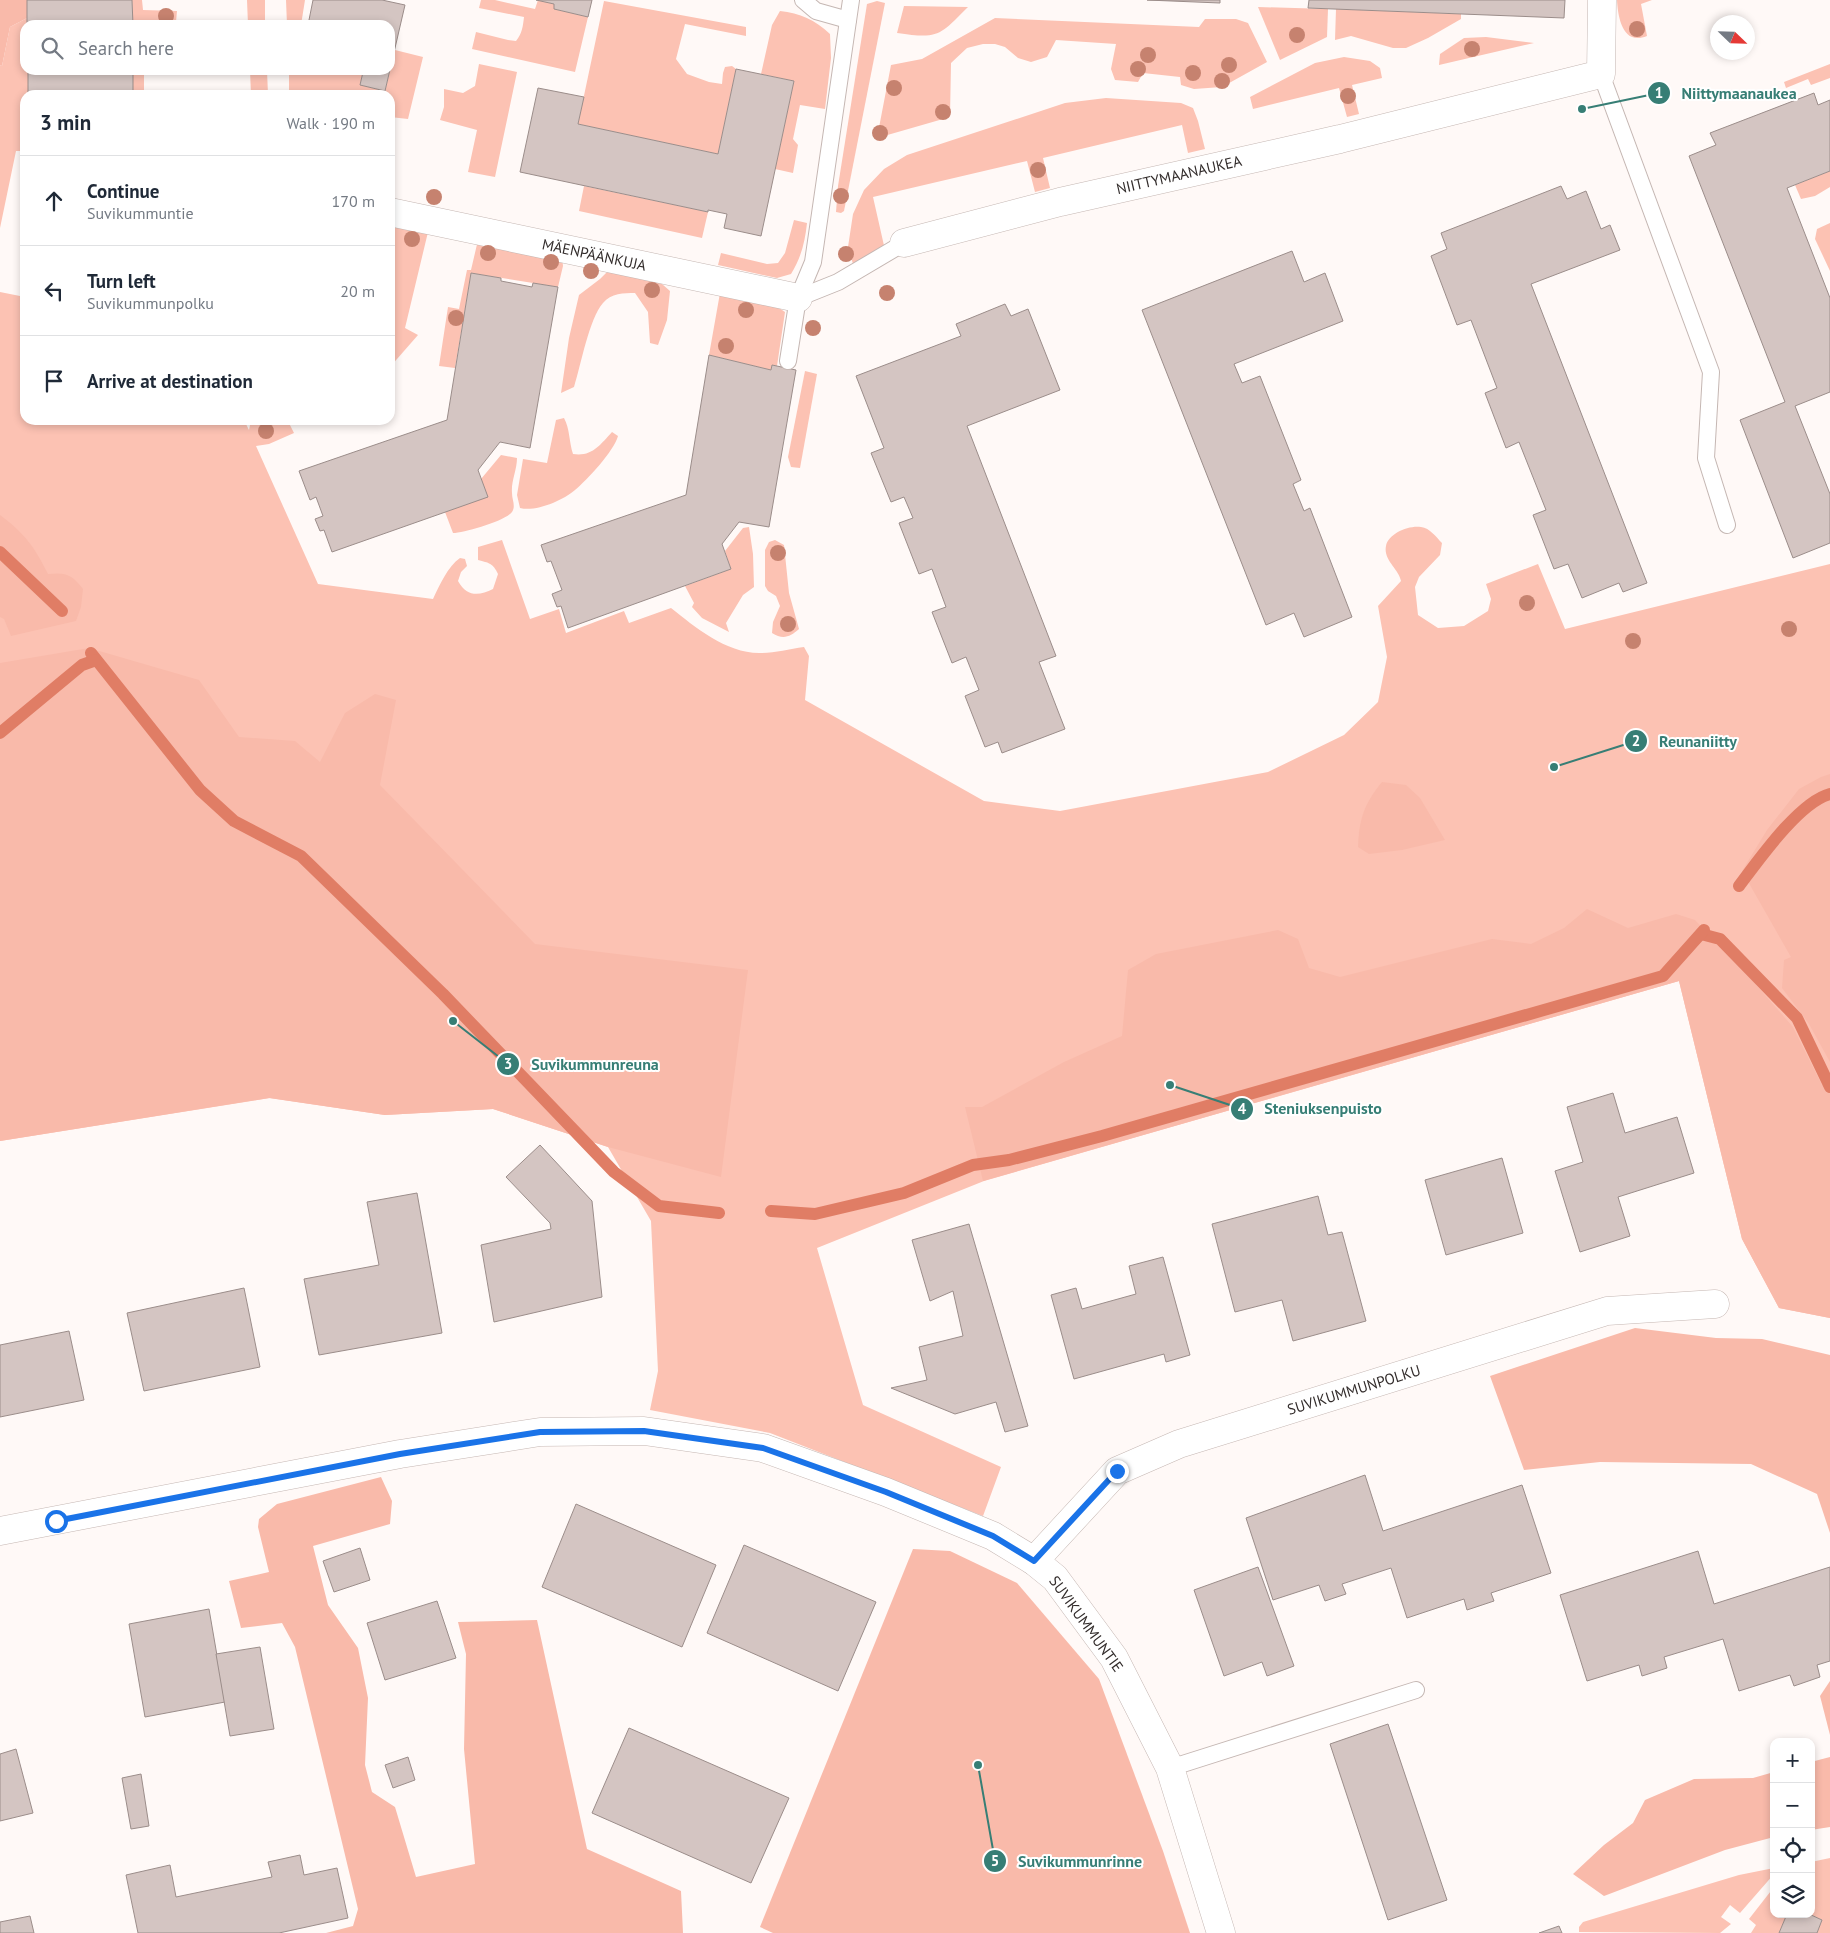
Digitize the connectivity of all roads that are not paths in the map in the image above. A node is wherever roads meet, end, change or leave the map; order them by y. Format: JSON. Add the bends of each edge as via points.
{"nodes":[{"id":1,"x":804,"y":0,"type":"edge"},
{"id":2,"x":851,"y":0,"type":"edge"},
{"id":3,"x":1602,"y":0,"type":"edge"},
{"id":4,"x":848,"y":20,"type":"junction"},
{"id":5,"x":1601,"y":74,"type":"junction"},
{"id":6,"x":395,"y":213,"type":"edge"},
{"id":7,"x":904,"y":243,"type":"joint"},
{"id":8,"x":798,"y":298,"type":"junction"},
{"id":9,"x":788,"y":361,"type":"dead end"},
{"id":10,"x":1727,"y":525,"type":"dead end"},
{"id":11,"x":1715,"y":1304,"type":"dead end"},
{"id":12,"x":0,"y":1531,"type":"edge"},
{"id":13,"x":1034,"y":1561,"type":"junction"},
{"id":14,"x":1416,"y":1690,"type":"dead end"},
{"id":15,"x":1170,"y":1768,"type":"junction"},
{"id":16,"x":1221,"y":1933,"type":"edge"}],
"edges":[{"from":1,"to":4,"type":"lane","via":[[816,11]]},
{"from":2,"to":4,"type":"lane"},
{"from":3,"to":5,"type":"street"},
{"from":4,"to":8,"type":"lane","via":[[813,262]]},
{"from":5,"to":7,"type":"street","name":"NIITTYMAANAUKEA","via":[[1340,139],[1060,202]]},
{"from":5,"to":10,"type":"lane","via":[[1711,372],[1706,458]]},
{"from":6,"to":8,"type":"street","name":"MÄENPÄÄNKUJA"},
{"from":7,"to":8,"type":"lane","via":[[838,282]]},
{"from":8,"to":9,"type":"lane"},
{"from":11,"to":13,"type":"street","name":"SUVIKUMMUNPOLKU","via":[[1607,1311],[1179,1444],[1117,1471]]},
{"from":12,"to":13,"type":"street","name":"SUVIKUMMUNTIE","via":[[409,1452],[540,1432],[644,1431],[763,1448],[886,1492],[993,1536]]},
{"from":13,"to":15,"type":"street","name":"SUVIKUMMUNTIE","via":[[1055,1578],[1114,1658]]},
{"from":14,"to":15,"type":"lane"},
{"from":15,"to":16,"type":"street","name":"SUVIKUMMUNTIE"}]}
